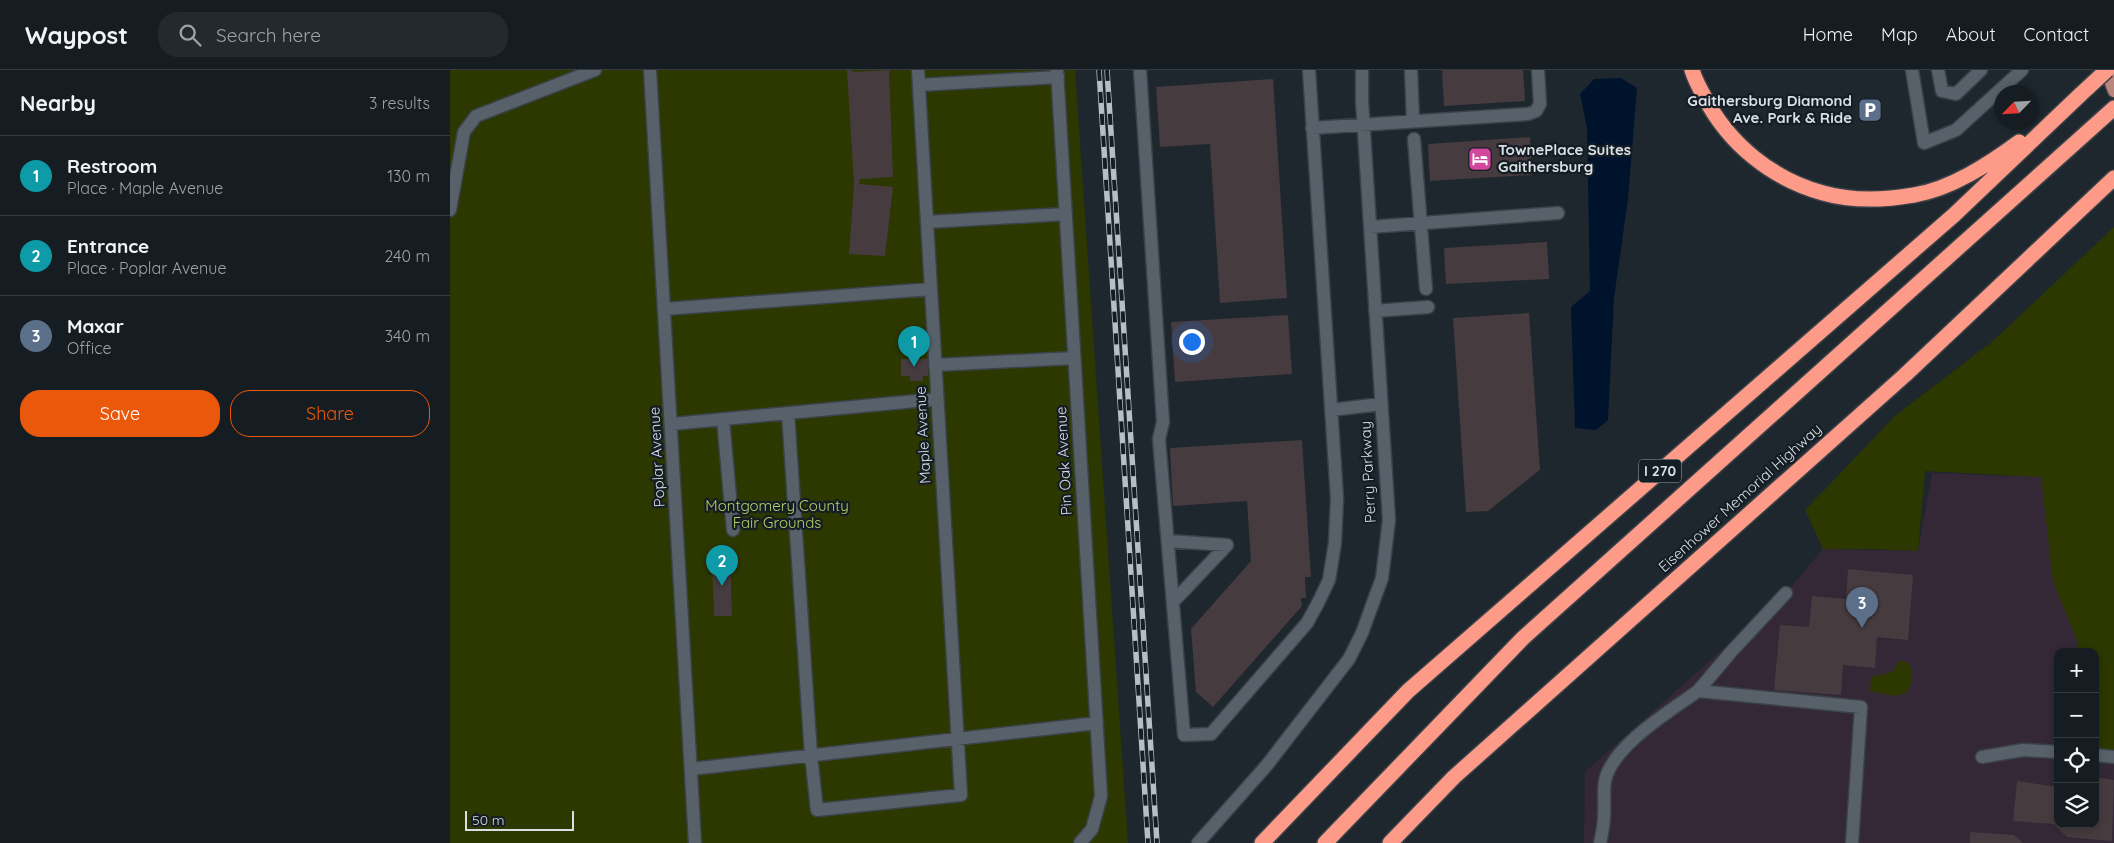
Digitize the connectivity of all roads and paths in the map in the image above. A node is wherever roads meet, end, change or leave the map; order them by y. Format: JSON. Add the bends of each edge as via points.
{"nodes":[{"id":1,"x":595,"y":70,"type":"edge"},
{"id":2,"x":650,"y":70,"type":"edge"},
{"id":3,"x":918,"y":70,"type":"edge"},
{"id":4,"x":1140,"y":70,"type":"edge"},
{"id":5,"x":1308,"y":70,"type":"edge"},
{"id":6,"x":1362,"y":70,"type":"edge"},
{"id":7,"x":1411,"y":70,"type":"edge"},
{"id":8,"x":1538,"y":70,"type":"edge"},
{"id":9,"x":1692,"y":70,"type":"edge"},
{"id":10,"x":1912,"y":70,"type":"edge"},
{"id":11,"x":1938,"y":70,"type":"edge"},
{"id":12,"x":1981,"y":70,"type":"edge"},
{"id":13,"x":2106,"y":70,"type":"edge"},
{"id":14,"x":2020,"y":71,"type":"edge"},
{"id":15,"x":1057,"y":73,"type":"edge"},
{"id":16,"x":919,"y":85,"type":"junction"},
{"id":17,"x":2114,"y":91,"type":"edge"},
{"id":18,"x":2066,"y":108,"type":"junction"},
{"id":19,"x":2114,"y":108,"type":"edge"},
{"id":20,"x":1414,"y":121,"type":"junction"},
{"id":21,"x":1363,"y":124,"type":"junction"},
{"id":22,"x":1312,"y":128,"type":"junction"},
{"id":23,"x":1414,"y":139,"type":"dead end"},
{"id":24,"x":2114,"y":178,"type":"edge"},
{"id":25,"x":450,"y":210,"type":"edge"},
{"id":26,"x":1558,"y":213,"type":"dead end"},
{"id":27,"x":1066,"y":214,"type":"junction"},
{"id":28,"x":927,"y":222,"type":"junction"},
{"id":29,"x":1421,"y":224,"type":"junction"},
{"id":30,"x":1370,"y":228,"type":"junction"},
{"id":31,"x":931,"y":289,"type":"junction"},
{"id":32,"x":1426,"y":289,"type":"dead end"},
{"id":33,"x":1428,"y":308,"type":"dead end"},
{"id":34,"x":664,"y":309,"type":"junction"},
{"id":35,"x":1375,"y":311,"type":"junction"},
{"id":36,"x":1074,"y":358,"type":"junction"},
{"id":37,"x":935,"y":365,"type":"junction"},
{"id":38,"x":937,"y":399,"type":"junction"},
{"id":39,"x":1381,"y":404,"type":"junction"},
{"id":40,"x":1331,"y":410,"type":"junction"},
{"id":41,"x":788,"y":413,"type":"junction"},
{"id":42,"x":723,"y":419,"type":"junction"},
{"id":43,"x":672,"y":424,"type":"junction"},
{"id":44,"x":732,"y":530,"type":"dead end"},
{"id":45,"x":1168,"y":541,"type":"junction"},
{"id":46,"x":1786,"y":593,"type":"dead end"},
{"id":47,"x":1173,"y":602,"type":"junction"},
{"id":48,"x":1698,"y":691,"type":"junction"},
{"id":49,"x":1096,"y":723,"type":"junction"},
{"id":50,"x":957,"y":739,"type":"junction"},
{"id":51,"x":2054,"y":752,"type":"edge"},
{"id":52,"x":811,"y":755,"type":"junction"},
{"id":53,"x":2099,"y":756,"type":"edge"},
{"id":54,"x":1982,"y":757,"type":"dead end"},
{"id":55,"x":2114,"y":757,"type":"edge"},
{"id":56,"x":691,"y":769,"type":"junction"},
{"id":57,"x":695,"y":843,"type":"edge"},
{"id":58,"x":1080,"y":843,"type":"edge"},
{"id":59,"x":1198,"y":843,"type":"edge"},
{"id":60,"x":1262,"y":843,"type":"edge"},
{"id":61,"x":1325,"y":843,"type":"edge"},
{"id":62,"x":1390,"y":843,"type":"edge"},
{"id":63,"x":1600,"y":843,"type":"edge"},
{"id":64,"x":1852,"y":843,"type":"edge"}],
"edges":[{"from":1,"to":25,"type":"street","via":[[476,116],[464,132]]},
{"from":2,"to":34,"type":"street","name":"Poplar Avenue"},
{"from":3,"to":16,"type":"street","name":"Maple Avenue"},
{"from":4,"to":45,"type":"street","via":[[1163,422],[1159,439]]},
{"from":5,"to":22,"type":"street"},
{"from":6,"to":21,"type":"street","name":"Perry Parkway"},
{"from":7,"to":20,"type":"street"},
{"from":8,"to":20,"type":"street","via":[[1540,104],[1536,111]]},
{"from":9,"to":18,"type":"highway","via":[[1715,117],[1749,156],[1796,184],[1824,194],[1854,198],[1915,195],[1947,184],[1989,164]]},
{"from":10,"to":14,"type":"street","via":[[1924,143],[1956,130]]},
{"from":11,"to":12,"type":"street","via":[[1942,91],[1956,94]]},
{"from":13,"to":17,"type":"main road"},
{"from":13,"to":18,"type":"highway","number":"I 270","bridge":true},
{"from":15,"to":16,"type":"street"},
{"from":15,"to":27,"type":"street","name":"Pin Oak Avenue"},
{"from":16,"to":28,"type":"street","name":"Maple Avenue"},
{"from":18,"to":60,"type":"highway","number":"I 270","via":[[1954,215],[1408,691]]},
{"from":19,"to":61,"type":"highway","number":"I 270","via":[[1523,638]]},
{"from":20,"to":21,"type":"street"},
{"from":21,"to":22,"type":"street"},
{"from":21,"to":30,"type":"street","name":"Perry Parkway"},
{"from":22,"to":40,"type":"street"},
{"from":23,"to":29,"type":"street"},
{"from":24,"to":62,"type":"highway","name":"Eisenhower Memorial Highway","via":[[1904,375],[1454,777]]},
{"from":26,"to":29,"type":"street"},
{"from":27,"to":28,"type":"street"},
{"from":27,"to":36,"type":"street","name":"Pin Oak Avenue"},
{"from":28,"to":31,"type":"street","name":"Maple Avenue"},
{"from":29,"to":30,"type":"street"},
{"from":29,"to":32,"type":"street"},
{"from":30,"to":35,"type":"street","name":"Perry Parkway"},
{"from":31,"to":34,"type":"street"},
{"from":31,"to":37,"type":"street","name":"Maple Avenue"},
{"from":33,"to":35,"type":"street"},
{"from":34,"to":43,"type":"street","name":"Poplar Avenue"},
{"from":35,"to":39,"type":"street","name":"Perry Parkway"},
{"from":36,"to":37,"type":"street"},
{"from":36,"to":49,"type":"street","name":"Pin Oak Avenue"},
{"from":37,"to":38,"type":"street","name":"Maple Avenue"},
{"from":38,"to":41,"type":"street"},
{"from":38,"to":50,"type":"street","name":"Maple Avenue"},
{"from":39,"to":40,"type":"street"},
{"from":39,"to":59,"type":"street","name":"Perry Parkway","via":[[1388,520],[1382,578],[1362,633],[1349,659],[1267,765]]},
{"from":40,"to":47,"type":"street","via":[[1337,498],[1329,580],[1306,623],[1211,734],[1184,735]]},
{"from":41,"to":42,"type":"street"},
{"from":41,"to":52,"type":"street"},
{"from":42,"to":43,"type":"street"},
{"from":42,"to":44,"type":"street"},
{"from":43,"to":56,"type":"street","name":"Poplar Avenue"},
{"from":45,"to":47,"type":"street"},
{"from":45,"to":47,"type":"street","via":[[1227,545]]},
{"from":46,"to":48,"type":"street"},
{"from":48,"to":63,"type":"street","via":[[1622,749],[1614,761],[1605,780]]},
{"from":48,"to":64,"type":"street","via":[[1860,707]]},
{"from":49,"to":50,"type":"street"},
{"from":49,"to":58,"type":"street","name":"Pin Oak Avenue","via":[[1101,796],[1092,829]]},
{"from":50,"to":52,"type":"street"},
{"from":50,"to":52,"type":"street","name":"Maple Avenue","via":[[961,796],[817,810]]},
{"from":51,"to":54,"type":"street","via":[[2022,750]]},
{"from":52,"to":56,"type":"street"},
{"from":53,"to":55,"type":"street"},
{"from":56,"to":57,"type":"street","name":"Poplar Avenue"}]}
